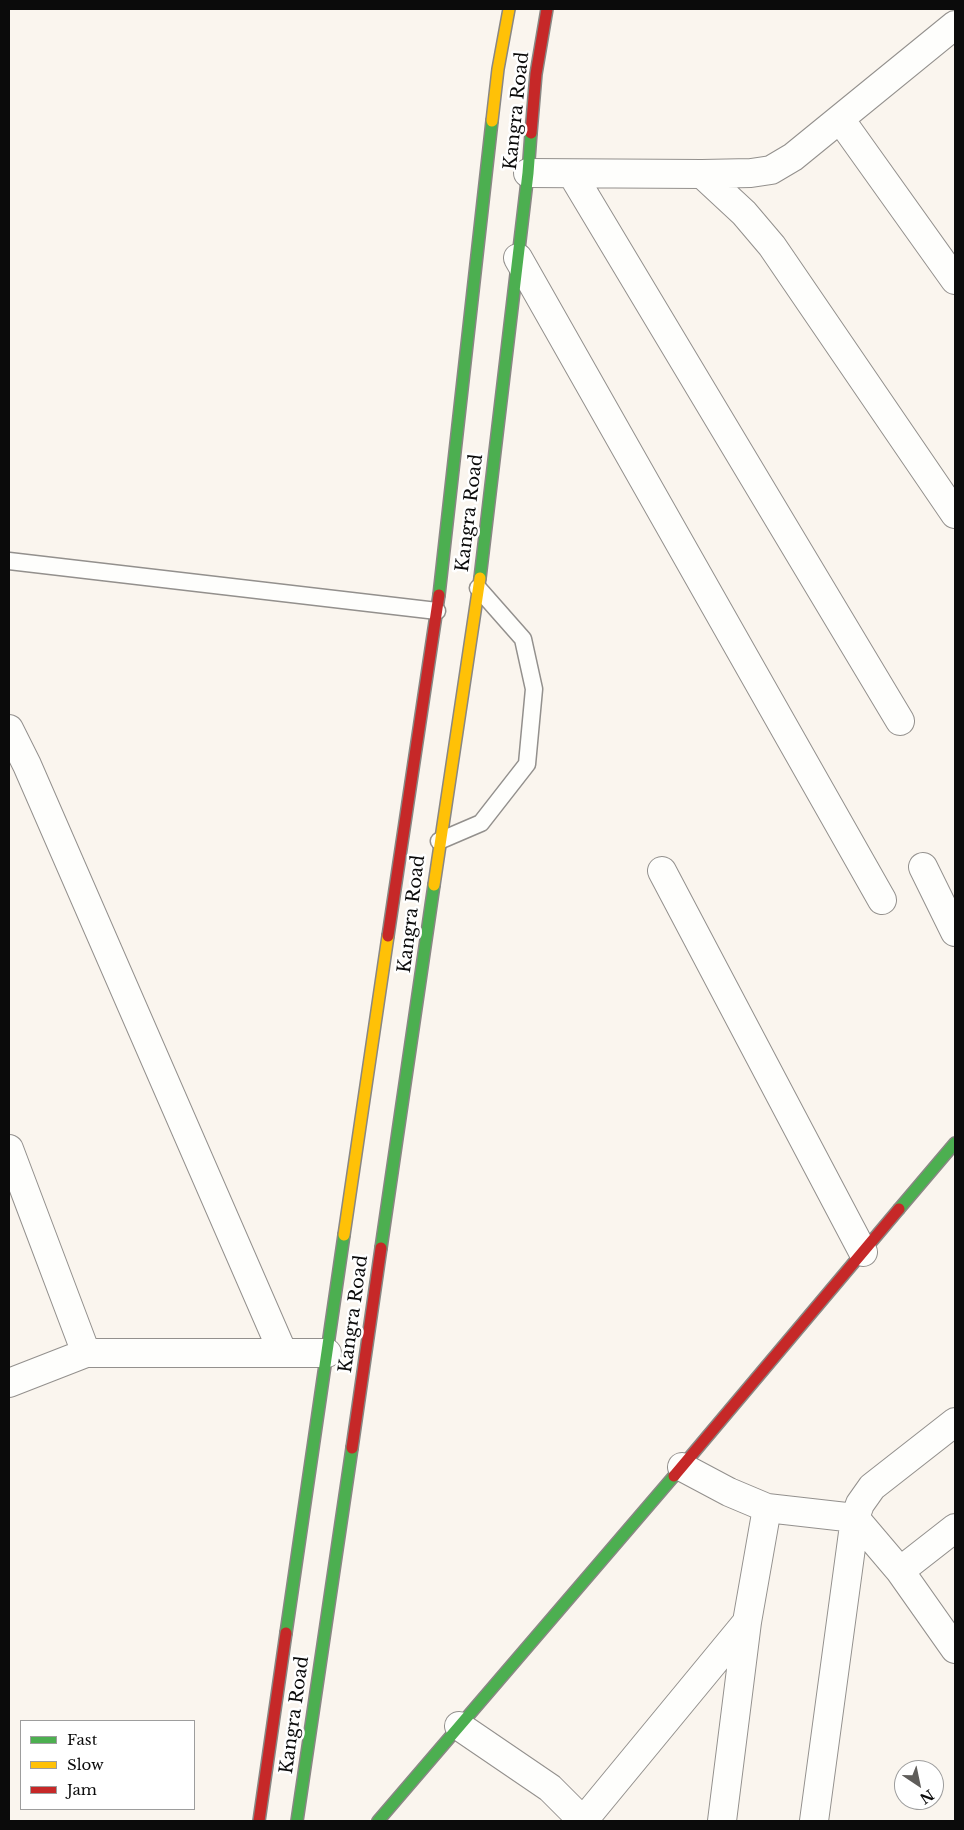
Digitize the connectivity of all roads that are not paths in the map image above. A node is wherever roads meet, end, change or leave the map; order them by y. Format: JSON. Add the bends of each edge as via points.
{"nodes":[{"id":1,"x":509,"y":9,"type":"edge"},
{"id":2,"x":547,"y":9,"type":"edge"},
{"id":3,"x":955,"y":26,"type":"edge"},
{"id":4,"x":840,"y":119,"type":"junction"},
{"id":5,"x":528,"y":173,"type":"junction"},
{"id":6,"x":572,"y":174,"type":"junction"},
{"id":7,"x":702,"y":174,"type":"junction"},
{"id":8,"x":518,"y":258,"type":"junction"},
{"id":9,"x":955,"y":280,"type":"edge"},
{"id":10,"x":955,"y":514,"type":"edge"},
{"id":11,"x":9,"y":561,"type":"edge"},
{"id":12,"x":478,"y":588,"type":"junction"},
{"id":13,"x":437,"y":611,"type":"junction"},
{"id":14,"x":900,"y":721,"type":"dead end"},
{"id":15,"x":9,"y":729,"type":"edge"},
{"id":16,"x":18,"y":768,"type":"edge"},
{"id":17,"x":434,"y":841,"type":"junction"},
{"id":18,"x":922,"y":867,"type":"dead end"},
{"id":19,"x":662,"y":871,"type":"dead end"},
{"id":20,"x":882,"y":900,"type":"dead end"},
{"id":21,"x":955,"y":932,"type":"edge"},
{"id":22,"x":955,"y":1143,"type":"edge"},
{"id":23,"x":9,"y":1148,"type":"edge"},
{"id":24,"x":863,"y":1252,"type":"junction"},
{"id":25,"x":86,"y":1353,"type":"junction"},
{"id":26,"x":283,"y":1353,"type":"junction"},
{"id":27,"x":322,"y":1353,"type":"junction"},
{"id":28,"x":9,"y":1383,"type":"edge"},
{"id":29,"x":955,"y":1422,"type":"edge"},
{"id":30,"x":682,"y":1467,"type":"junction"},
{"id":31,"x":766,"y":1508,"type":"junction"},
{"id":32,"x":855,"y":1518,"type":"junction"},
{"id":33,"x":955,"y":1528,"type":"edge"},
{"id":34,"x":900,"y":1571,"type":"junction"},
{"id":35,"x":747,"y":1622,"type":"junction"},
{"id":36,"x":954,"y":1644,"type":"edge"},
{"id":37,"x":459,"y":1726,"type":"junction"},
{"id":38,"x":259,"y":1821,"type":"edge"},
{"id":39,"x":297,"y":1821,"type":"edge"},
{"id":40,"x":378,"y":1821,"type":"edge"},
{"id":41,"x":579,"y":1821,"type":"edge"},
{"id":42,"x":583,"y":1821,"type":"edge"},
{"id":43,"x":722,"y":1821,"type":"edge"},
{"id":44,"x":814,"y":1821,"type":"edge"}],
"edges":[{"from":1,"to":13,"type":"main road","name":"Kangra Road","via":[[498,69]]},
{"from":2,"to":5,"type":"main road","name":"Kangra Road","via":[[536,74]]},
{"from":3,"to":4,"type":"street"},
{"from":4,"to":7,"type":"street","via":[[793,157],[771,170]]},
{"from":4,"to":9,"type":"street"},
{"from":5,"to":6,"type":"street"},
{"from":5,"to":8,"type":"main road","name":"Kangra Road"},
{"from":6,"to":7,"type":"street"},
{"from":6,"to":14,"type":"street"},
{"from":7,"to":10,"type":"street","via":[[744,213],[772,246]]},
{"from":8,"to":12,"type":"main road","name":"Kangra Road"},
{"from":8,"to":20,"type":"street"},
{"from":11,"to":13,"type":"lane"},
{"from":12,"to":17,"type":"main road","name":"Kangra Road"},
{"from":12,"to":17,"type":"lane","via":[[523,639],[534,689],[527,764],[480,823]]},
{"from":13,"to":27,"type":"main road","name":"Kangra Road","via":[[406,840]]},
{"from":15,"to":16,"type":"street"},
{"from":16,"to":26,"type":"street"},
{"from":17,"to":39,"type":"main road","name":"Kangra Road","via":[[429,925]]},
{"from":18,"to":21,"type":"street"},
{"from":19,"to":24,"type":"street"},
{"from":22,"to":24,"type":"main road"},
{"from":23,"to":25,"type":"street"},
{"from":24,"to":30,"type":"main road"},
{"from":25,"to":26,"type":"street"},
{"from":25,"to":28,"type":"street"},
{"from":26,"to":27,"type":"street"},
{"from":27,"to":38,"type":"main road","name":"Kangra Road"},
{"from":29,"to":32,"type":"street","via":[[872,1487]]},
{"from":30,"to":31,"type":"street"},
{"from":30,"to":37,"type":"main road"},
{"from":31,"to":32,"type":"street"},
{"from":31,"to":35,"type":"street"},
{"from":32,"to":34,"type":"street"},
{"from":32,"to":44,"type":"street"},
{"from":33,"to":34,"type":"street"},
{"from":34,"to":36,"type":"street"},
{"from":35,"to":42,"type":"street"},
{"from":35,"to":43,"type":"street"},
{"from":37,"to":40,"type":"main road"},
{"from":37,"to":41,"type":"street","via":[[550,1788]]}]}
